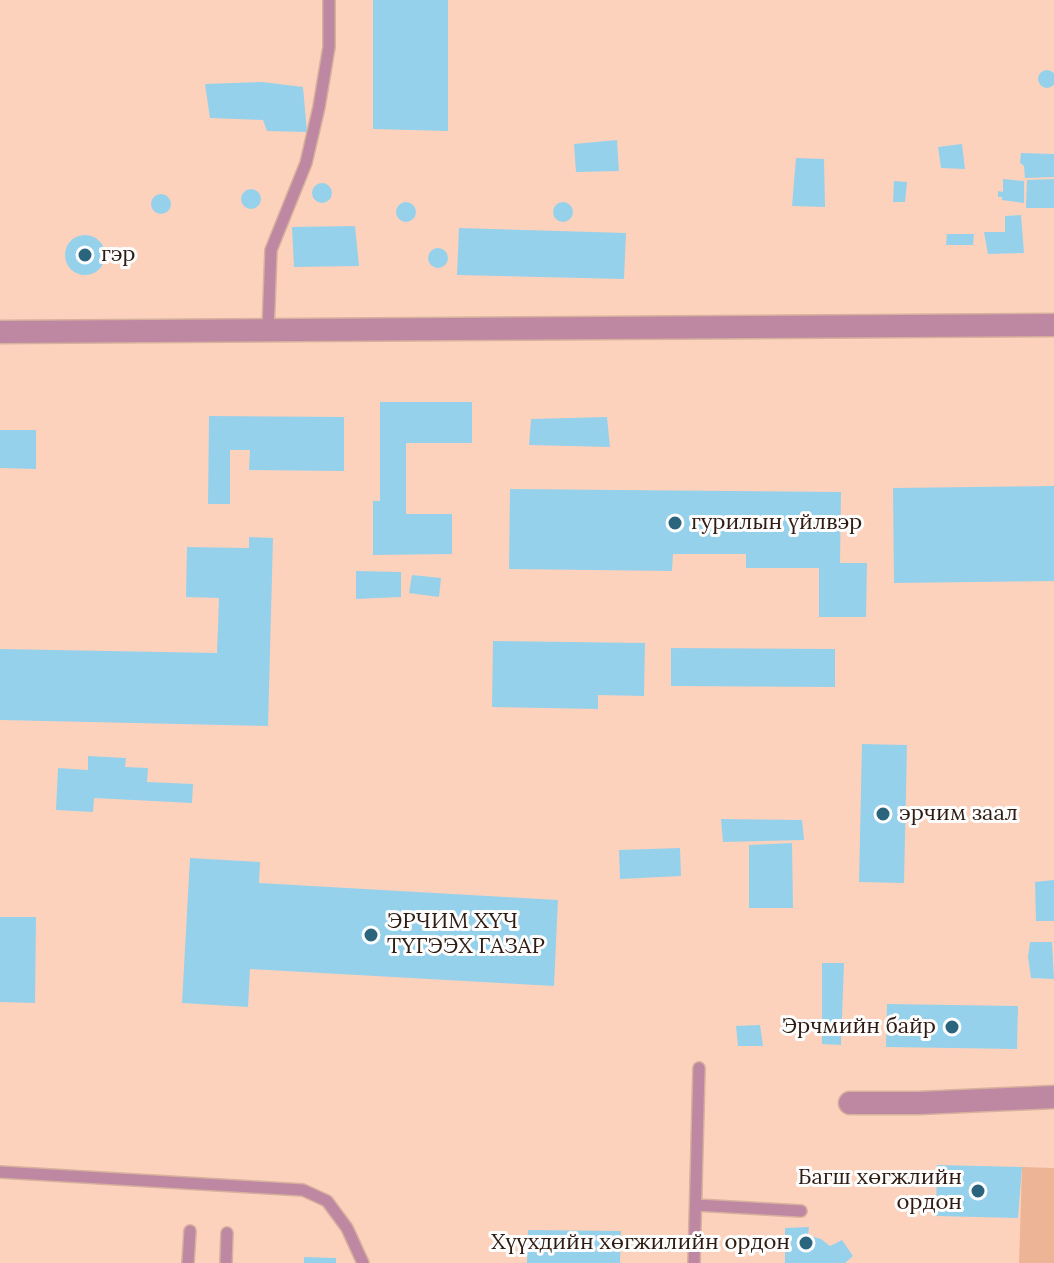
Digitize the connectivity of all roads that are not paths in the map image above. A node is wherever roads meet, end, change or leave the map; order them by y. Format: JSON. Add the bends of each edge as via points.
{"nodes":[{"id":1,"x":329,"y":0,"type":"edge"},
{"id":2,"x":1054,"y":325,"type":"edge"},
{"id":3,"x":268,"y":330,"type":"junction"},
{"id":4,"x":0,"y":332,"type":"edge"},
{"id":5,"x":699,"y":1068,"type":"dead end"},
{"id":6,"x":1054,"y":1097,"type":"edge"},
{"id":7,"x":850,"y":1103,"type":"dead end"},
{"id":8,"x":0,"y":1172,"type":"edge"},
{"id":9,"x":696,"y":1205,"type":"junction"},
{"id":10,"x":801,"y":1211,"type":"dead end"},
{"id":11,"x":190,"y":1231,"type":"dead end"},
{"id":12,"x":227,"y":1233,"type":"dead end"},
{"id":13,"x":188,"y":1263,"type":"edge"},
{"id":14,"x":226,"y":1263,"type":"edge"},
{"id":15,"x":363,"y":1263,"type":"edge"},
{"id":16,"x":694,"y":1263,"type":"edge"}],
"edges":[{"from":1,"to":3,"type":"lane","via":[[329,47],[319,107],[306,163],[271,250]]},
{"from":2,"to":3,"type":"street"},
{"from":3,"to":4,"type":"street"},
{"from":5,"to":9,"type":"lane"},
{"from":6,"to":7,"type":"street"},
{"from":8,"to":15,"type":"lane","via":[[303,1190],[327,1201]]},
{"from":9,"to":10,"type":"lane"},
{"from":9,"to":16,"type":"lane"},
{"from":11,"to":13,"type":"lane"},
{"from":12,"to":14,"type":"lane"}]}
